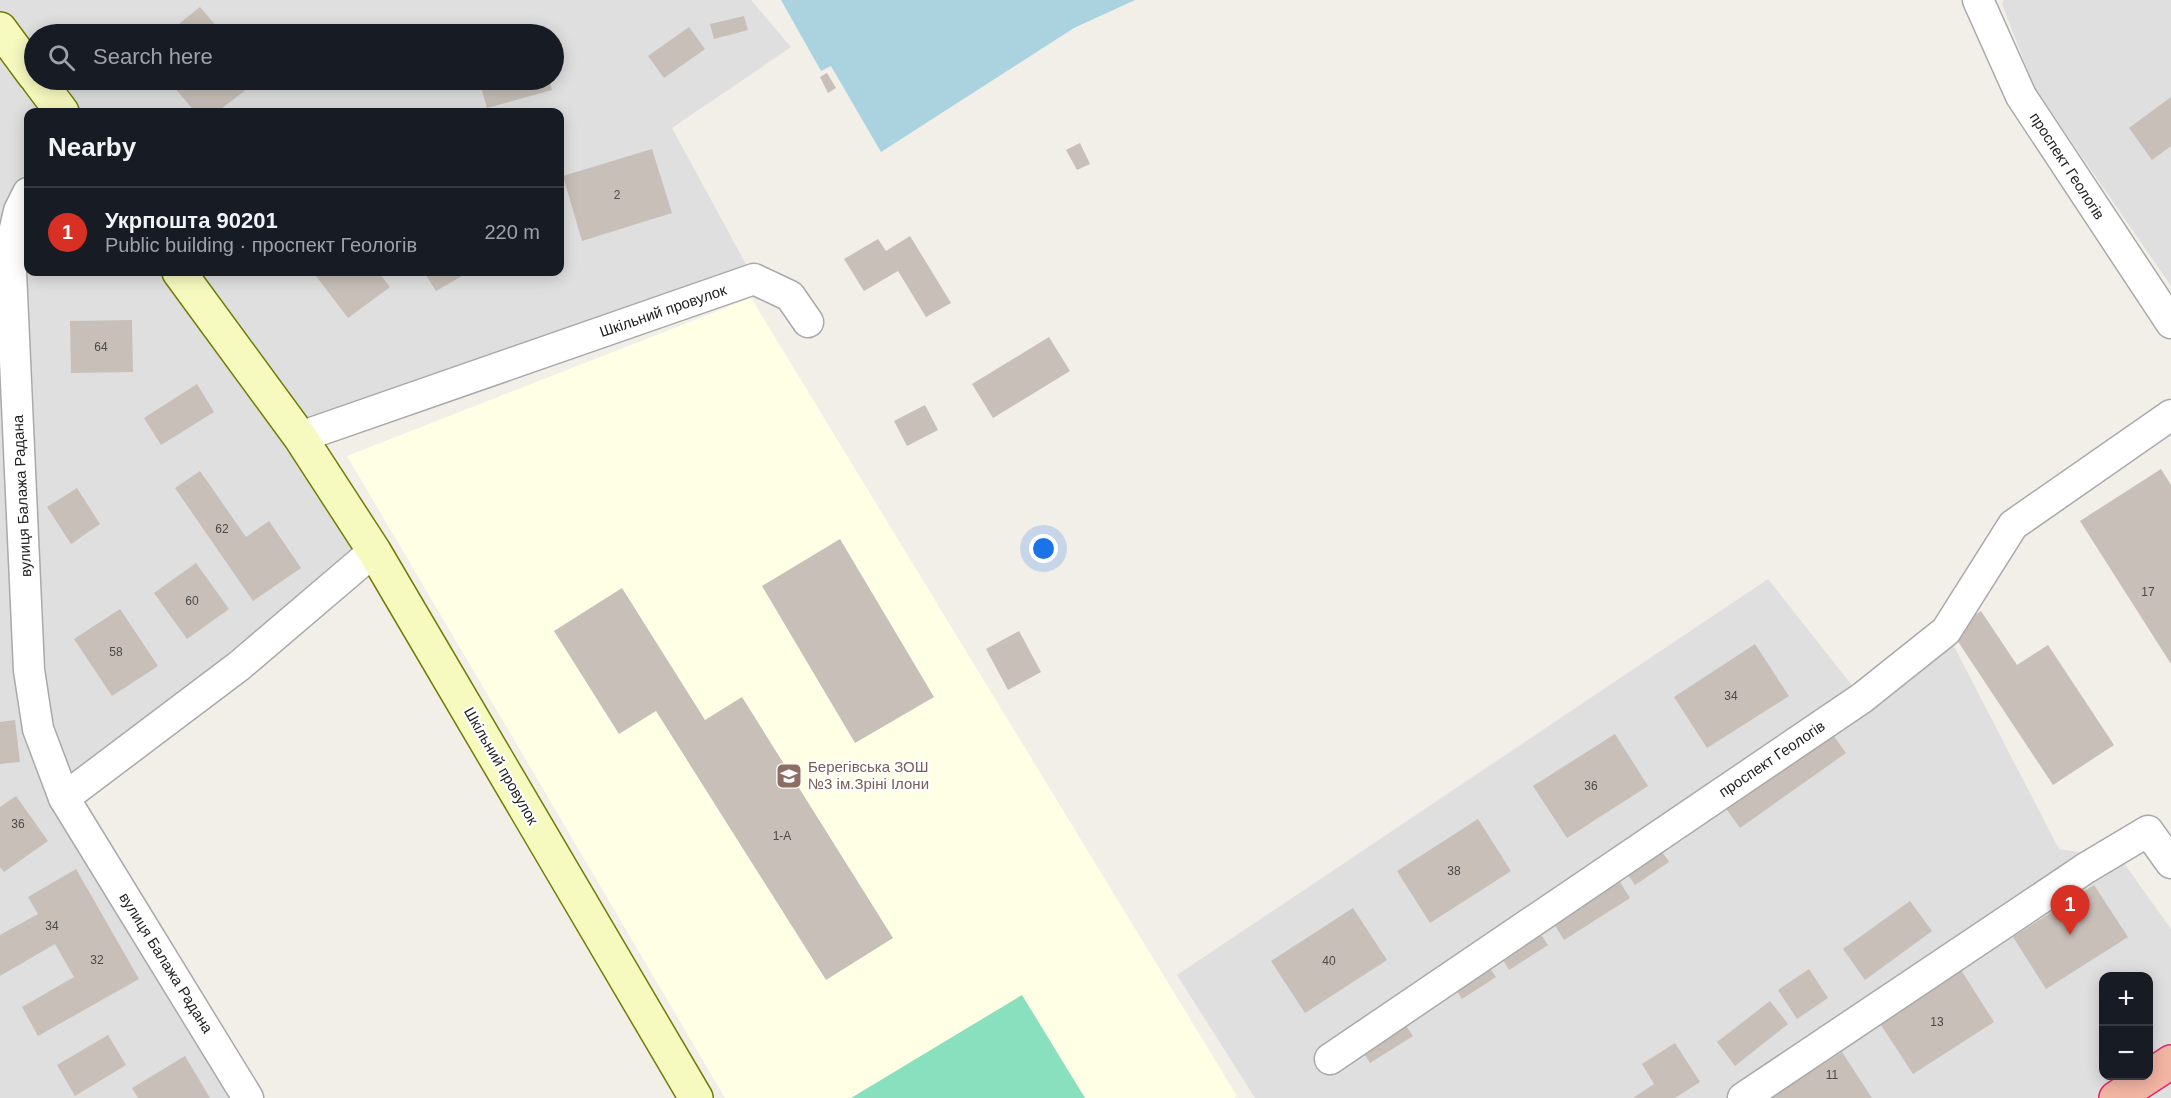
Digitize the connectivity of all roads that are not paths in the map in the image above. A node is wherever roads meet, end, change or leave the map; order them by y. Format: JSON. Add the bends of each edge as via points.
{"nodes":[{"id":1,"x":1978,"y":0,"type":"edge"},
{"id":2,"x":0,"y":29,"type":"edge"},
{"id":3,"x":24,"y":61,"type":"edge"},
{"id":4,"x":46,"y":90,"type":"edge"},
{"id":5,"x":59,"y":108,"type":"edge"},
{"id":6,"x":24,"y":201,"type":"edge"},
{"id":7,"x":182,"y":276,"type":"edge"},
{"id":8,"x":808,"y":322,"type":"dead end"},
{"id":9,"x":2171,"y":323,"type":"edge"},
{"id":10,"x":2171,"y":415,"type":"edge"},
{"id":11,"x":300,"y":437,"type":"junction"},
{"id":12,"x":374,"y":550,"type":"junction"},
{"id":13,"x":64,"y":798,"type":"junction"},
{"id":14,"x":2171,"y":863,"type":"edge"},
{"id":15,"x":1330,"y":1059,"type":"dead end"},
{"id":16,"x":2171,"y":1062,"type":"edge"},
{"id":17,"x":248,"y":1098,"type":"edge"},
{"id":18,"x":696,"y":1098,"type":"edge"},
{"id":19,"x":1743,"y":1098,"type":"edge"},
{"id":20,"x":2116,"y":1098,"type":"edge"}],
"edges":[{"from":1,"to":9,"type":"street","name":"проспект Геологів","via":[[2021,96]]},
{"from":2,"to":3,"type":"main road"},
{"from":4,"to":5,"type":"main road"},
{"from":6,"to":13,"type":"street","name":"вулиця Балажа Радана","via":[[10,250],[29,670],[38,729]]},
{"from":7,"to":11,"type":"main road","name":"Шкільний провулок"},
{"from":8,"to":11,"type":"street","name":"Шкільний провулок","via":[[790,296],[754,279]]},
{"from":10,"to":15,"type":"street","name":"проспект Геологів","via":[[2013,525],[1946,631],[1862,698]]},
{"from":11,"to":12,"type":"main road","name":"Шкільний провулок"},
{"from":12,"to":13,"type":"street","via":[[239,666]]},
{"from":12,"to":18,"type":"main road","name":"Шкільний провулок"},
{"from":13,"to":17,"type":"street","name":"вулиця Балажа Радана"},
{"from":14,"to":19,"type":"street","via":[[2148,831],[2085,868]]},
{"from":16,"to":20,"type":"highway"}]}
